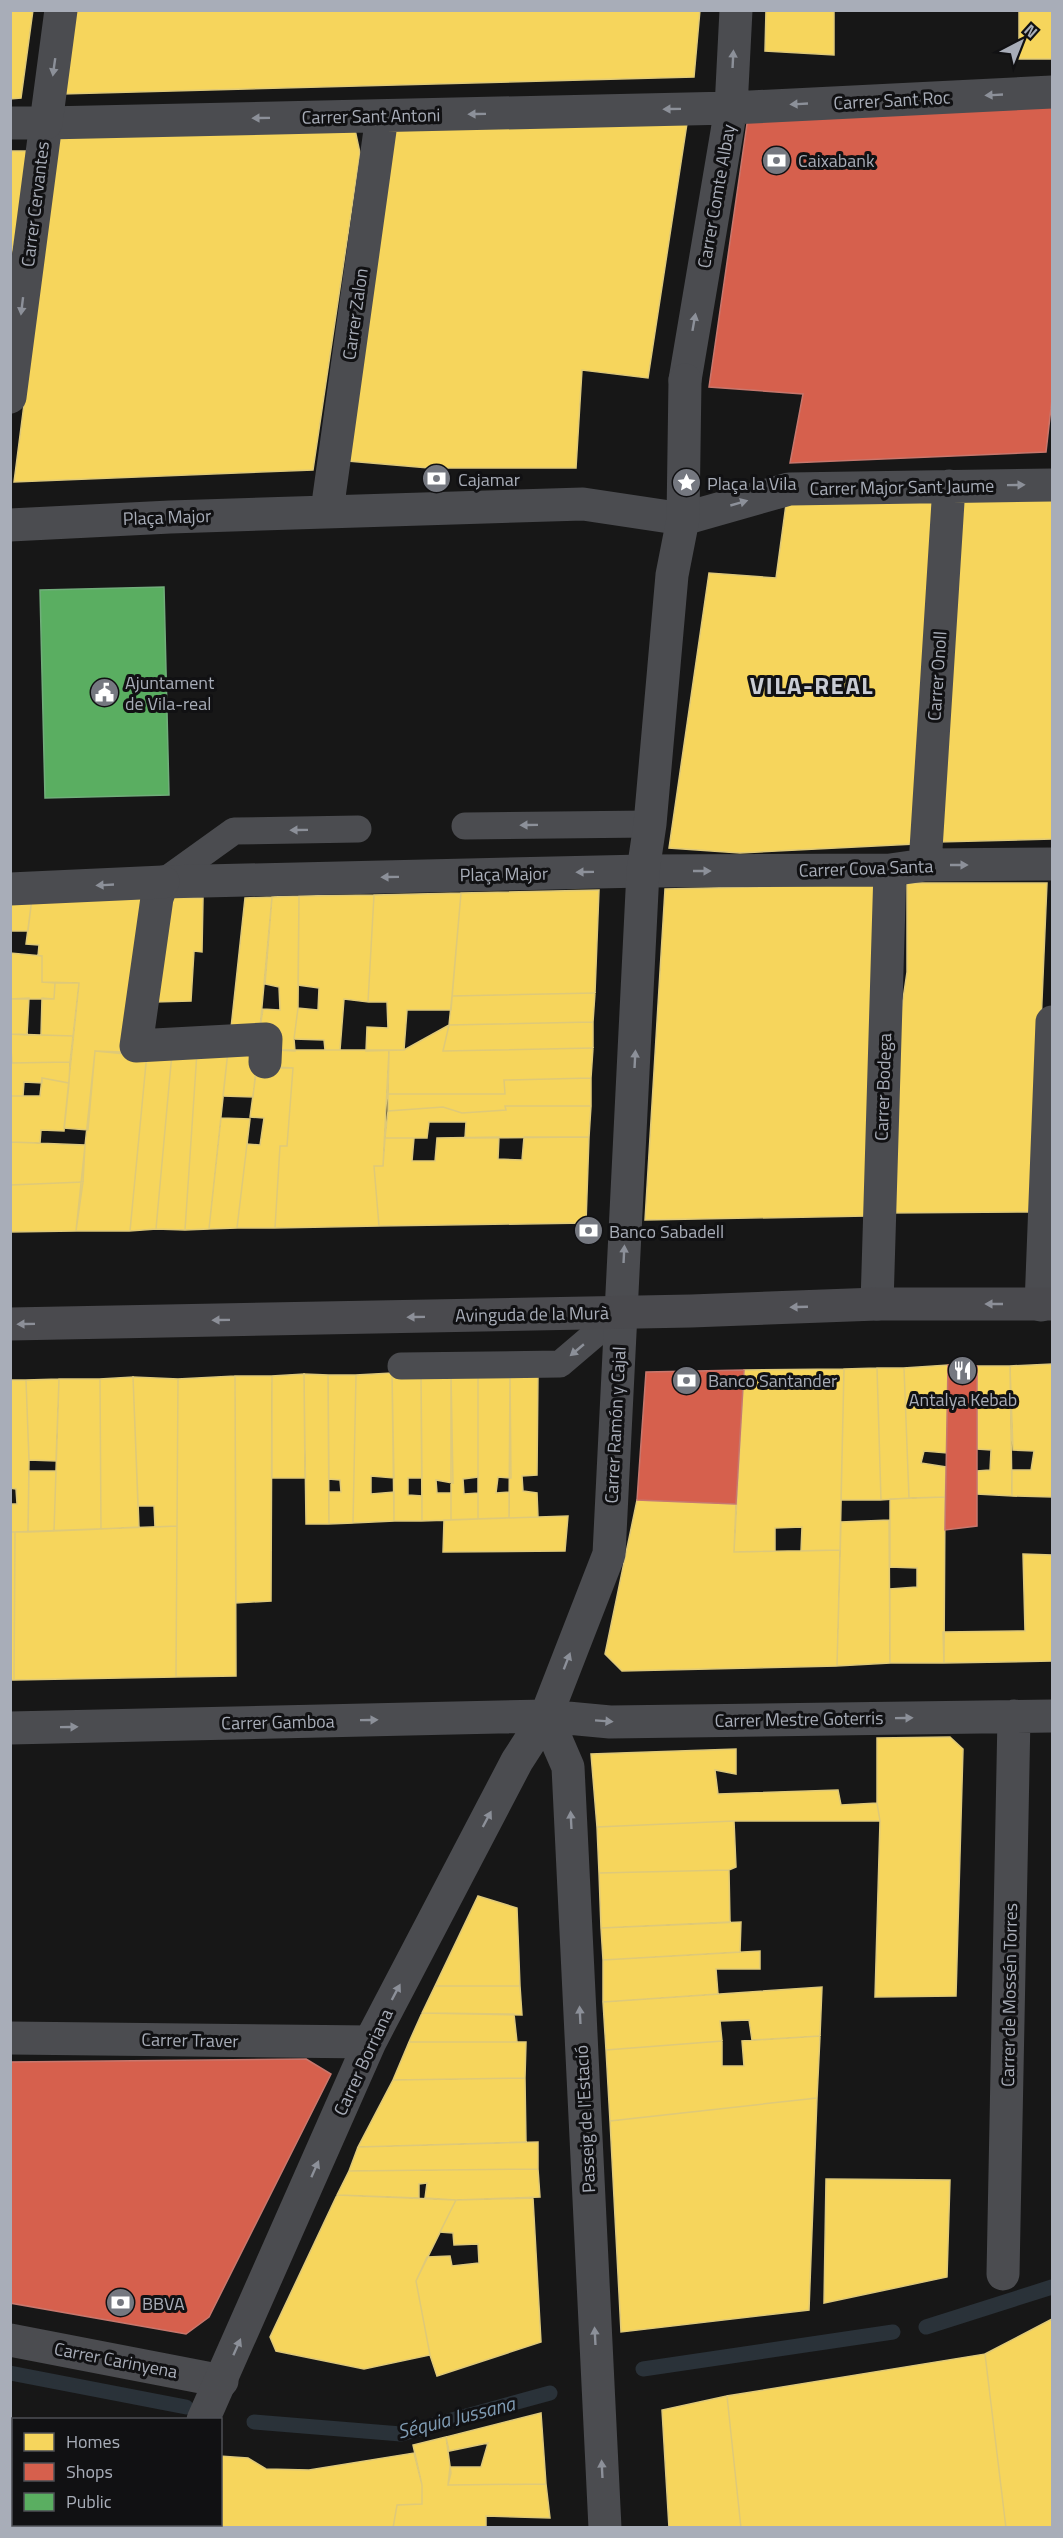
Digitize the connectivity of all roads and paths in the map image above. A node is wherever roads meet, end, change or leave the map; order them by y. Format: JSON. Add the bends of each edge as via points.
{"nodes":[{"id":1,"x":61,"y":10,"type":"edge"},
{"id":2,"x":736,"y":10,"type":"edge"},
{"id":3,"x":1053,"y":92,"type":"edge"},
{"id":4,"x":731,"y":108,"type":"junction"},
{"id":5,"x":382,"y":116,"type":"junction"},
{"id":6,"x":10,"y":123,"type":"edge"},
{"id":7,"x":46,"y":123,"type":"junction"},
{"id":8,"x":10,"y":397,"type":"edge"},
{"id":9,"x":1053,"y":485,"type":"edge"},
{"id":10,"x":949,"y":486,"type":"junction"},
{"id":11,"x":327,"y":511,"type":"junction"},
{"id":12,"x":683,"y":519,"type":"junction"},
{"id":13,"x":10,"y":525,"type":"edge"},
{"id":14,"x":650,"y":824,"type":"junction"},
{"id":15,"x":465,"y":826,"type":"dead end"},
{"id":16,"x":358,"y":829,"type":"dead end"},
{"id":17,"x":1053,"y":864,"type":"edge"},
{"id":18,"x":925,"y":865,"type":"junction"},
{"id":19,"x":890,"y":870,"type":"junction"},
{"id":20,"x":643,"y":871,"type":"junction"},
{"id":21,"x":163,"y":882,"type":"junction"},
{"id":22,"x":10,"y":889,"type":"edge"},
{"id":23,"x":1053,"y":1022,"type":"edge"},
{"id":24,"x":265,"y":1062,"type":"dead end"},
{"id":25,"x":877,"y":1304,"type":"junction"},
{"id":26,"x":1047,"y":1304,"type":"edge"},
{"id":27,"x":621,"y":1312,"type":"junction"},
{"id":28,"x":10,"y":1324,"type":"edge"},
{"id":29,"x":401,"y":1366,"type":"dead end"},
{"id":30,"x":546,"y":1716,"type":"junction"},
{"id":31,"x":1014,"y":1716,"type":"junction"},
{"id":32,"x":1053,"y":1716,"type":"edge"},
{"id":33,"x":10,"y":1728,"type":"edge"},
{"id":34,"x":10,"y":2038,"type":"edge"},
{"id":35,"x":370,"y":2042,"type":"junction"},
{"id":36,"x":1003,"y":2274,"type":"dead end"},
{"id":37,"x":10,"y":2340,"type":"edge"},
{"id":38,"x":222,"y":2381,"type":"junction"},
{"id":39,"x":205,"y":2418,"type":"edge"},
{"id":40,"x":605,"y":2528,"type":"edge"}],
"edges":[{"from":1,"to":7,"type":"street","name":"Carrer Cervantes","one_way":true},
{"from":4,"to":2,"type":"street","name":"Carrer Comte Albay","one_way":true},
{"from":3,"to":4,"type":"street","name":"Carrer Sant Roc","one_way":true},
{"from":4,"to":5,"type":"street","name":"Carrer Sant Antoni","one_way":true},
{"from":12,"to":4,"type":"street","name":"Carrer Comte Albay","one_way":true,"via":[[684,380]]},
{"from":5,"to":7,"type":"street","name":"Carrer Sant Antoni","one_way":true},
{"from":5,"to":11,"type":"street","name":"Carrer Zalon"},
{"from":6,"to":7,"type":"street","name":"Carrer Sant Antoni"},
{"from":7,"to":8,"type":"street","name":"Carrer Cervantes","one_way":true},
{"from":10,"to":9,"type":"street","name":"Carrer Major Sant Jaume","one_way":true},
{"from":12,"to":10,"type":"street","name":"Carrer Major Sant Jaume","one_way":true,"via":[[789,489]]},
{"from":10,"to":18,"type":"street","name":"Carrer Onoll"},
{"from":11,"to":12,"type":"street","name":"Plaça Major","via":[[583,504]]},
{"from":11,"to":13,"type":"street","name":"Plaça Major"},
{"from":12,"to":14,"type":"street","via":[[672,575]]},
{"from":14,"to":15,"type":"lane","one_way":true},
{"from":14,"to":20,"type":"street"},
{"from":16,"to":21,"type":"lane","one_way":true,"via":[[234,831]]},
{"from":18,"to":17,"type":"street","name":"Carrer Cova Santa","one_way":true},
{"from":18,"to":19,"type":"street","name":"Carrer Cova Santa"},
{"from":20,"to":19,"type":"street","name":"Carrer Cova Santa","one_way":true},
{"from":19,"to":25,"type":"street","name":"Carrer Bodega"},
{"from":20,"to":21,"type":"street","name":"Plaça Major","one_way":true},
{"from":27,"to":20,"type":"street","name":"Carrer Ramón y Cajal","one_way":true},
{"from":21,"to":22,"type":"street","name":"Plaça Major","one_way":true},
{"from":21,"to":24,"type":"street","via":[[157,898],[136,1046],[266,1039]]},
{"from":23,"to":26,"type":"street"},
{"from":26,"to":25,"type":"main road","name":"Avinguda de la Murà","one_way":true},
{"from":25,"to":27,"type":"main road","name":"Avinguda de la Murà","one_way":true},
{"from":27,"to":28,"type":"main road","name":"Avinguda de la Murà","one_way":true},
{"from":27,"to":29,"type":"lane","one_way":true,"via":[[560,1364]]},
{"from":30,"to":27,"type":"street","name":"Carrer Ramón y Cajal","one_way":true,"via":[[609,1554]]},
{"from":30,"to":31,"type":"street","name":"Carrer Mestre Goterris","one_way":true,"via":[[610,1722]]},
{"from":33,"to":30,"type":"street","name":"Carrer Gamboa","one_way":true},
{"from":35,"to":30,"type":"street","name":"Carrer Borriana","one_way":true,"via":[[517,1761]]},
{"from":40,"to":30,"type":"street","name":"Passeig de l'Estació","one_way":true,"via":[[568,1767]]},
{"from":31,"to":32,"type":"street","name":"Carrer Mestre Goterris"},
{"from":31,"to":36,"type":"street","name":"Carrer de Mossén Torres"},
{"from":34,"to":35,"type":"street","name":"Carrer Traver"},
{"from":38,"to":35,"type":"street","name":"Carrer Borriana","one_way":true},
{"from":37,"to":38,"type":"street","name":"Carrer Carinyena"},
{"from":38,"to":39,"type":"street","name":"Carrer Borriana"}]}
